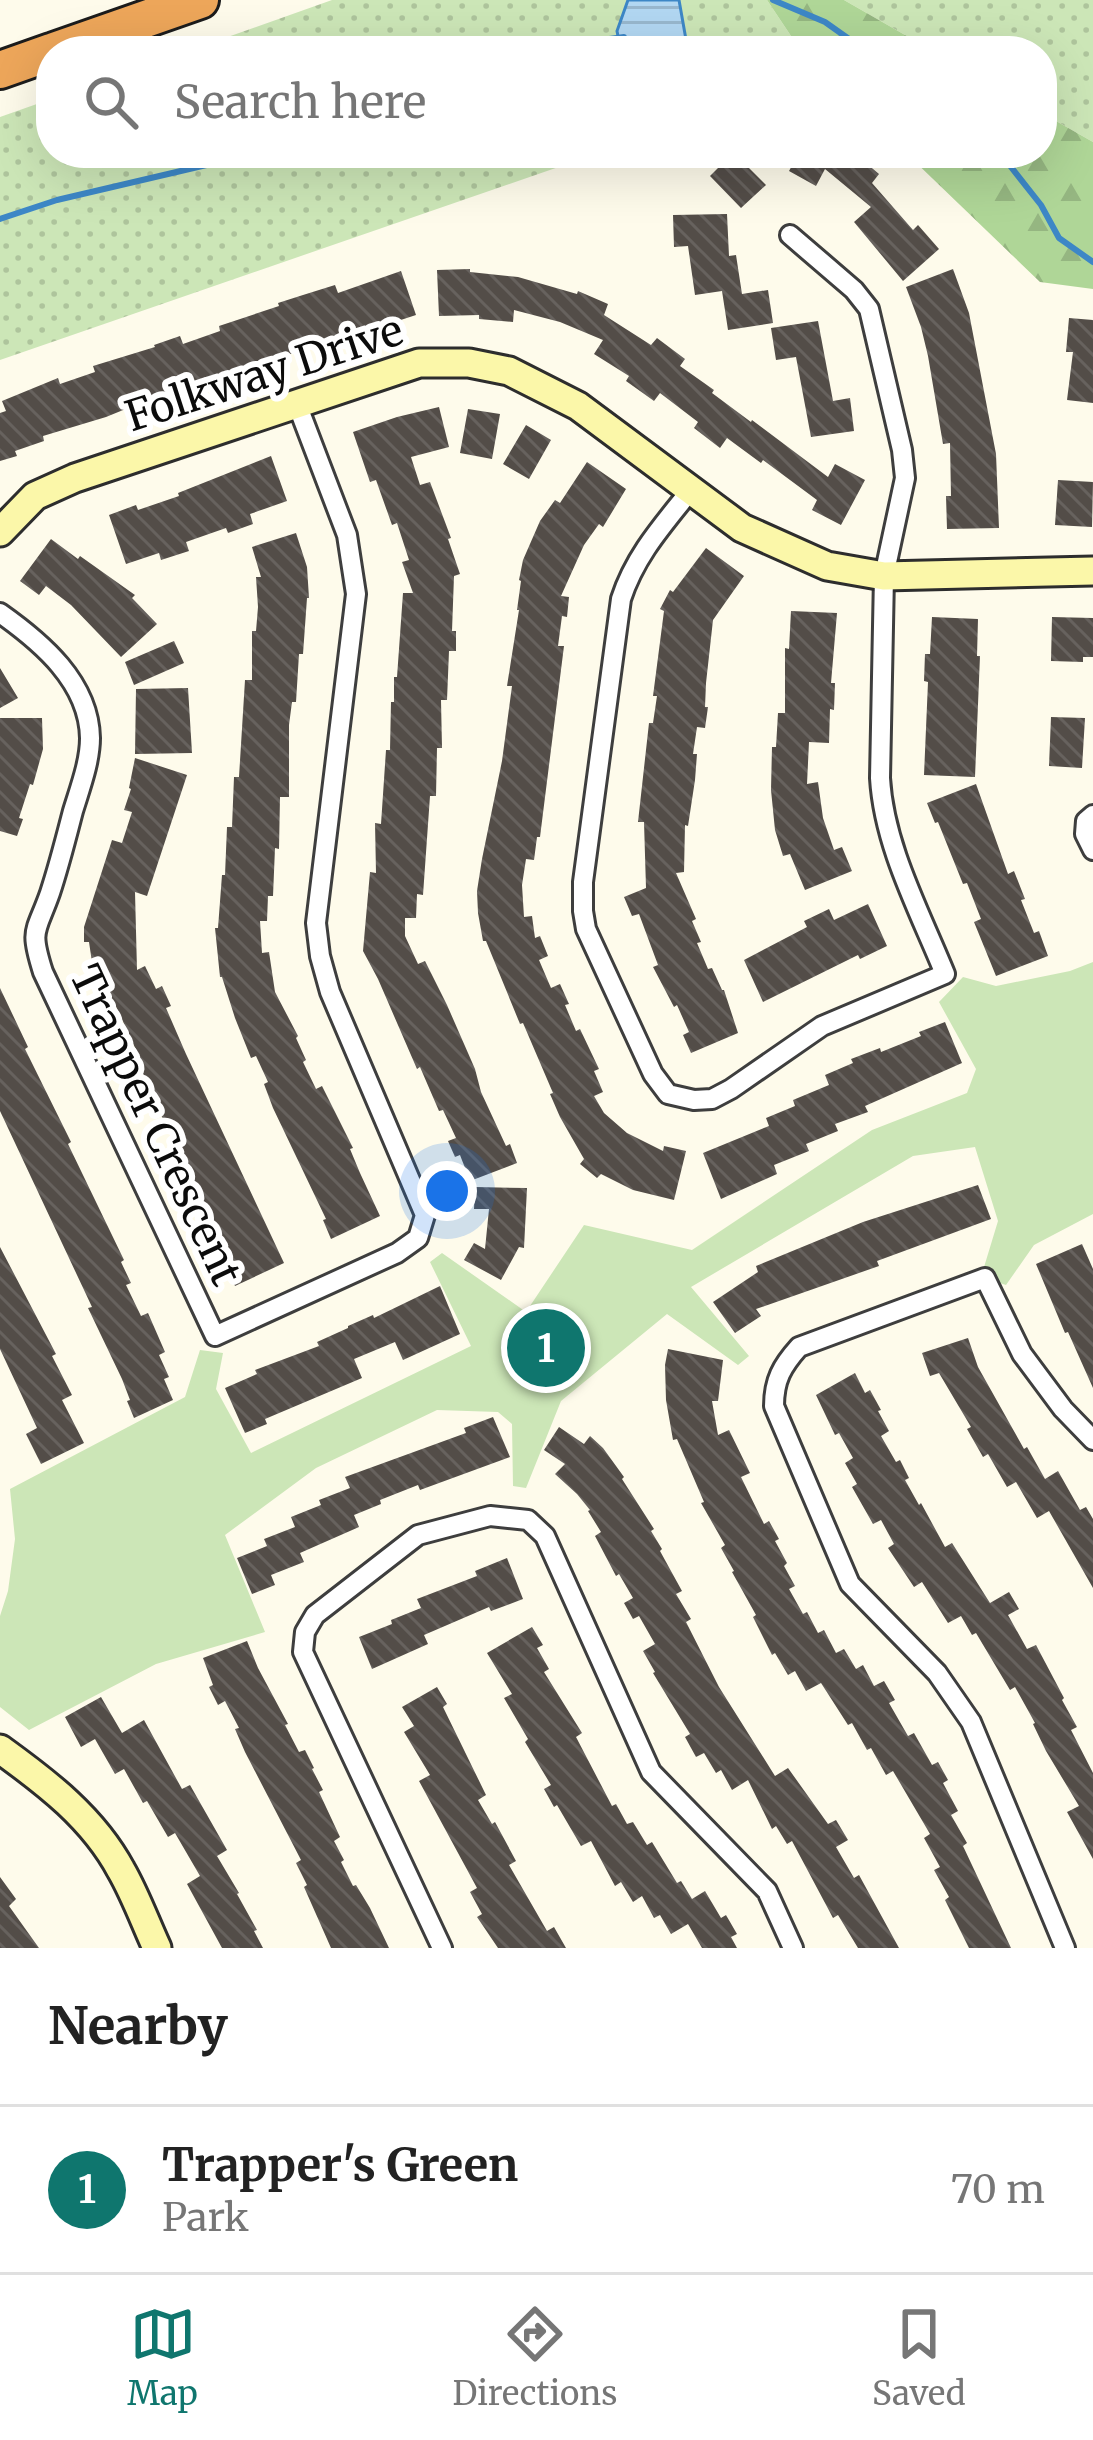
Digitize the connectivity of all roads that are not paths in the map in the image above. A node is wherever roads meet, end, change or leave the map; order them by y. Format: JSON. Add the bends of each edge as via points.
{"nodes":[{"id":1,"x":200,"y":0,"type":"edge"},
{"id":2,"x":96,"y":36,"type":"edge"},
{"id":3,"x":36,"y":57,"type":"edge"},
{"id":4,"x":0,"y":70,"type":"edge"},
{"id":5,"x":790,"y":235,"type":"dead end"},
{"id":6,"x":298,"y":404,"type":"junction"},
{"id":7,"x":690,"y":491,"type":"junction"},
{"id":8,"x":0,"y":532,"type":"edge"},
{"id":9,"x":1093,"y":571,"type":"edge"},
{"id":10,"x":884,"y":576,"type":"junction"},
{"id":11,"x":0,"y":613,"type":"edge"},
{"id":12,"x":1093,"y":815,"type":"edge"},
{"id":13,"x":1093,"y":850,"type":"edge"},
{"id":14,"x":1093,"y":1440,"type":"edge"},
{"id":15,"x":0,"y":1749,"type":"edge"},
{"id":16,"x":157,"y":1948,"type":"edge"},
{"id":17,"x":442,"y":1948,"type":"edge"},
{"id":18,"x":794,"y":1948,"type":"edge"},
{"id":19,"x":1065,"y":1948,"type":"edge"}],
"edges":[{"from":1,"to":2,"type":"highway"},
{"from":3,"to":4,"type":"highway"},
{"from":5,"to":10,"type":"street","via":[[854,290],[877,332],[905,478]]},
{"from":6,"to":7,"type":"street","name":"Folkway Drive","via":[[419,362],[509,371],[578,406]]},
{"from":6,"to":8,"type":"street","name":"Folkway Drive","via":[[75,478],[35,496]]},
{"from":6,"to":11,"type":"street","name":"Trapper Crescent","via":[[347,535],[356,594],[316,923],[320,956],[425,1215],[418,1238],[398,1253],[214,1336],[37,952],[33,934],[90,737],[65,671]]},
{"from":7,"to":10,"type":"street","name":"Folkway Drive","via":[[742,528],[827,566]]},
{"from":7,"to":10,"type":"street","via":[[628,575],[583,896],[586,929],[668,1094],[712,1099],[822,1026],[945,974],[882,808]]},
{"from":9,"to":10,"type":"street","name":"Folkway Drive"},
{"from":12,"to":13,"type":"street","via":[[1085,834]]},
{"from":14,"to":19,"type":"street","via":[[1022,1354],[985,1278],[799,1347],[774,1386],[774,1406],[850,1584],[958,1699]]},
{"from":15,"to":16,"type":"street","via":[[87,1822],[120,1867]]},
{"from":17,"to":18,"type":"street","via":[[303,1652],[305,1632],[315,1615],[418,1534],[490,1516],[528,1520],[545,1536],[651,1772],[766,1891]]}]}
